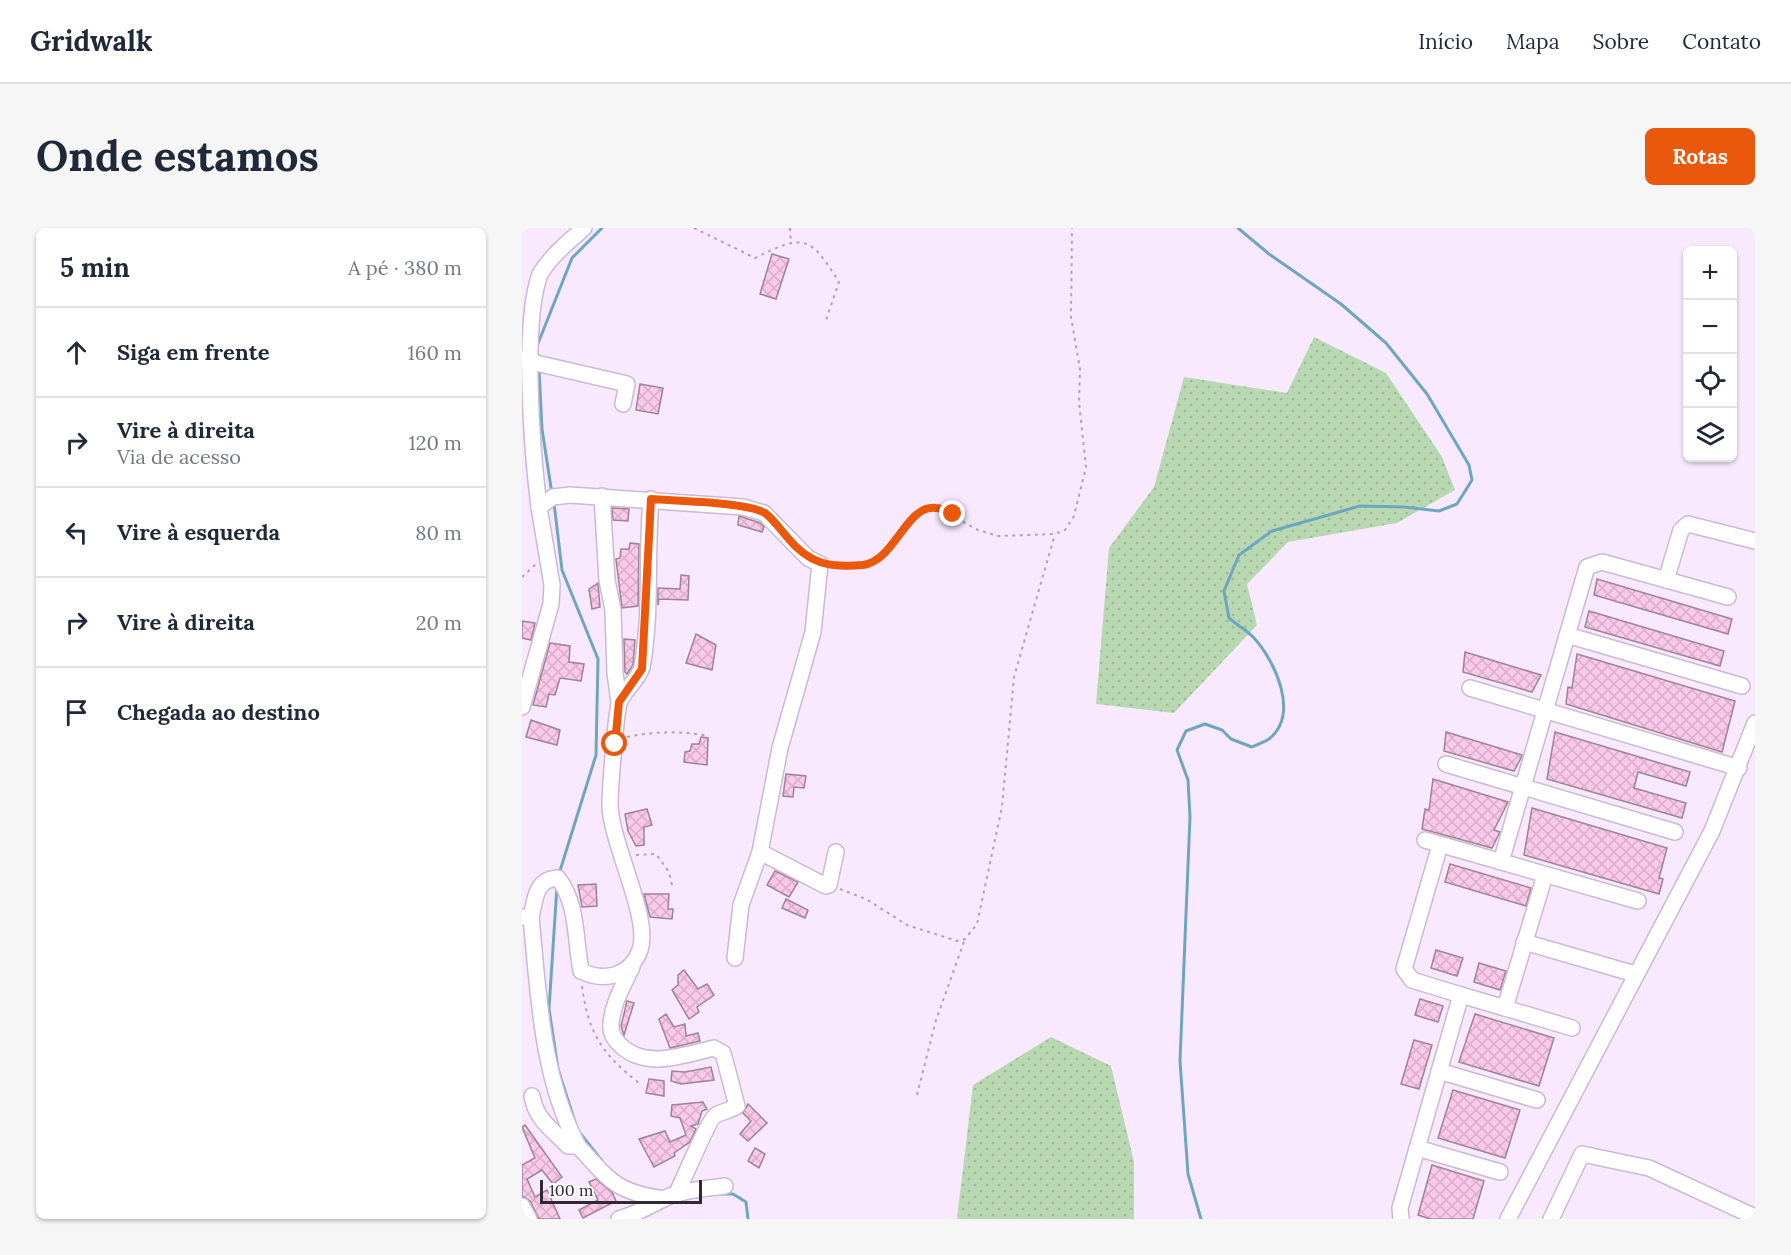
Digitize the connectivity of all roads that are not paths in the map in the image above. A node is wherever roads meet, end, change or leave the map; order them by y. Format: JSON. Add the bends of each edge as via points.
{"nodes":[{"id":1,"x":584,"y":228,"type":"edge"},
{"id":2,"x":523,"y":360,"type":"edge"},
{"id":3,"x":623,"y":404,"type":"dead end"},
{"id":4,"x":602,"y":496,"type":"junction"},
{"id":5,"x":651,"y":499,"type":"junction"},
{"id":6,"x":539,"y":507,"type":"junction"},
{"id":7,"x":1755,"y":542,"type":"edge"},
{"id":8,"x":1666,"y":580,"type":"junction"},
{"id":9,"x":1728,"y":597,"type":"dead end"},
{"id":10,"x":1567,"y":635,"type":"junction"},
{"id":11,"x":1742,"y":686,"type":"dead end"},
{"id":12,"x":1470,"y":688,"type":"dead end"},
{"id":13,"x":619,"y":702,"type":"junction"},
{"id":14,"x":522,"y":707,"type":"edge"},
{"id":15,"x":1545,"y":710,"type":"junction"},
{"id":16,"x":1755,"y":723,"type":"edge"},
{"id":17,"x":1446,"y":764,"type":"dead end"},
{"id":18,"x":1739,"y":768,"type":"junction"},
{"id":19,"x":1523,"y":786,"type":"junction"},
{"id":20,"x":1675,"y":832,"type":"dead end"},
{"id":21,"x":760,"y":852,"type":"junction"},
{"id":22,"x":836,"y":852,"type":"dead end"},
{"id":23,"x":1501,"y":862,"type":"junction"},
{"id":24,"x":1545,"y":875,"type":"junction"},
{"id":25,"x":1638,"y":901,"type":"dead end"},
{"id":26,"x":527,"y":917,"type":"edge"},
{"id":27,"x":1524,"y":942,"type":"junction"},
{"id":28,"x":735,"y":958,"type":"dead end"},
{"id":29,"x":632,"y":968,"type":"junction"},
{"id":30,"x":1635,"y":974,"type":"junction"},
{"id":31,"x":1461,"y":995,"type":"junction"},
{"id":32,"x":1505,"y":1008,"type":"junction"},
{"id":33,"x":1572,"y":1028,"type":"dead end"},
{"id":34,"x":1439,"y":1071,"type":"junction"},
{"id":35,"x":532,"y":1096,"type":"dead end"},
{"id":36,"x":1537,"y":1100,"type":"dead end"},
{"id":37,"x":578,"y":1146,"type":"junction"},
{"id":38,"x":1417,"y":1148,"type":"junction"},
{"id":39,"x":1500,"y":1172,"type":"dead end"},
{"id":40,"x":725,"y":1186,"type":"dead end"},
{"id":41,"x":670,"y":1197,"type":"junction"},
{"id":42,"x":522,"y":1206,"type":"edge"},
{"id":43,"x":1755,"y":1217,"type":"edge"},
{"id":44,"x":529,"y":1219,"type":"edge"},
{"id":45,"x":619,"y":1219,"type":"edge"},
{"id":46,"x":1401,"y":1219,"type":"edge"},
{"id":47,"x":1508,"y":1219,"type":"edge"},
{"id":48,"x":1551,"y":1219,"type":"edge"}],
"edges":[{"from":1,"to":2,"type":"street","via":[[538,276],[528,310]]},
{"from":2,"to":3,"type":"street","via":[[627,384]]},
{"from":2,"to":6,"type":"street"},
{"from":4,"to":5,"type":"street"},
{"from":4,"to":6,"type":"street","via":[[553,497]]},
{"from":4,"to":13,"type":"street"},
{"from":5,"to":13,"type":"street","via":[[642,669]]},
{"from":5,"to":21,"type":"street","via":[[743,507],[764,513],[808,558],[820,564],[813,632],[780,748]]},
{"from":6,"to":14,"type":"street","via":[[552,585]]},
{"from":7,"to":8,"type":"street","via":[[1688,524],[1681,530]]},
{"from":8,"to":9,"type":"street"},
{"from":8,"to":10,"type":"street","via":[[1602,562],[1591,564]]},
{"from":10,"to":11,"type":"street"},
{"from":10,"to":15,"type":"street"},
{"from":12,"to":15,"type":"street"},
{"from":13,"to":29,"type":"street","via":[[610,806],[642,929],[640,949]]},
{"from":15,"to":18,"type":"street"},
{"from":15,"to":19,"type":"street"},
{"from":16,"to":18,"type":"street"},
{"from":17,"to":19,"type":"street"},
{"from":18,"to":30,"type":"street","via":[[1712,831]]},
{"from":19,"to":20,"type":"street"},
{"from":19,"to":23,"type":"street"},
{"from":21,"to":22,"type":"street","via":[[829,885]]},
{"from":21,"to":28,"type":"street","via":[[741,905]]},
{"from":23,"to":24,"type":"street"},
{"from":23,"to":31,"type":"street","via":[[1432,842],[1404,969],[1412,980]]},
{"from":24,"to":25,"type":"street"},
{"from":24,"to":27,"type":"street"},
{"from":26,"to":29,"type":"street","via":[[538,887],[549,878],[558,878],[566,889],[572,912],[581,971],[594,977]]},
{"from":26,"to":37,"type":"street","via":[[546,1057],[563,1117]]},
{"from":27,"to":30,"type":"street"},
{"from":27,"to":32,"type":"street"},
{"from":29,"to":41,"type":"street","via":[[615,1003],[610,1027],[613,1039],[635,1056],[655,1060],[714,1048],[723,1053],[738,1106],[708,1122],[699,1151]]},
{"from":30,"to":47,"type":"street"},
{"from":31,"to":32,"type":"street"},
{"from":31,"to":34,"type":"street"},
{"from":32,"to":33,"type":"street"},
{"from":34,"to":36,"type":"street"},
{"from":34,"to":38,"type":"street"},
{"from":35,"to":37,"type":"street","via":[[542,1122],[568,1146]]},
{"from":37,"to":41,"type":"street","via":[[613,1183],[633,1194]]},
{"from":38,"to":39,"type":"street"},
{"from":38,"to":46,"type":"street","via":[[1400,1208]]},
{"from":40,"to":41,"type":"street"},
{"from":41,"to":45,"type":"street"},
{"from":42,"to":44,"type":"street"},
{"from":43,"to":48,"type":"street","via":[[1649,1168],[1582,1154]]}]}
